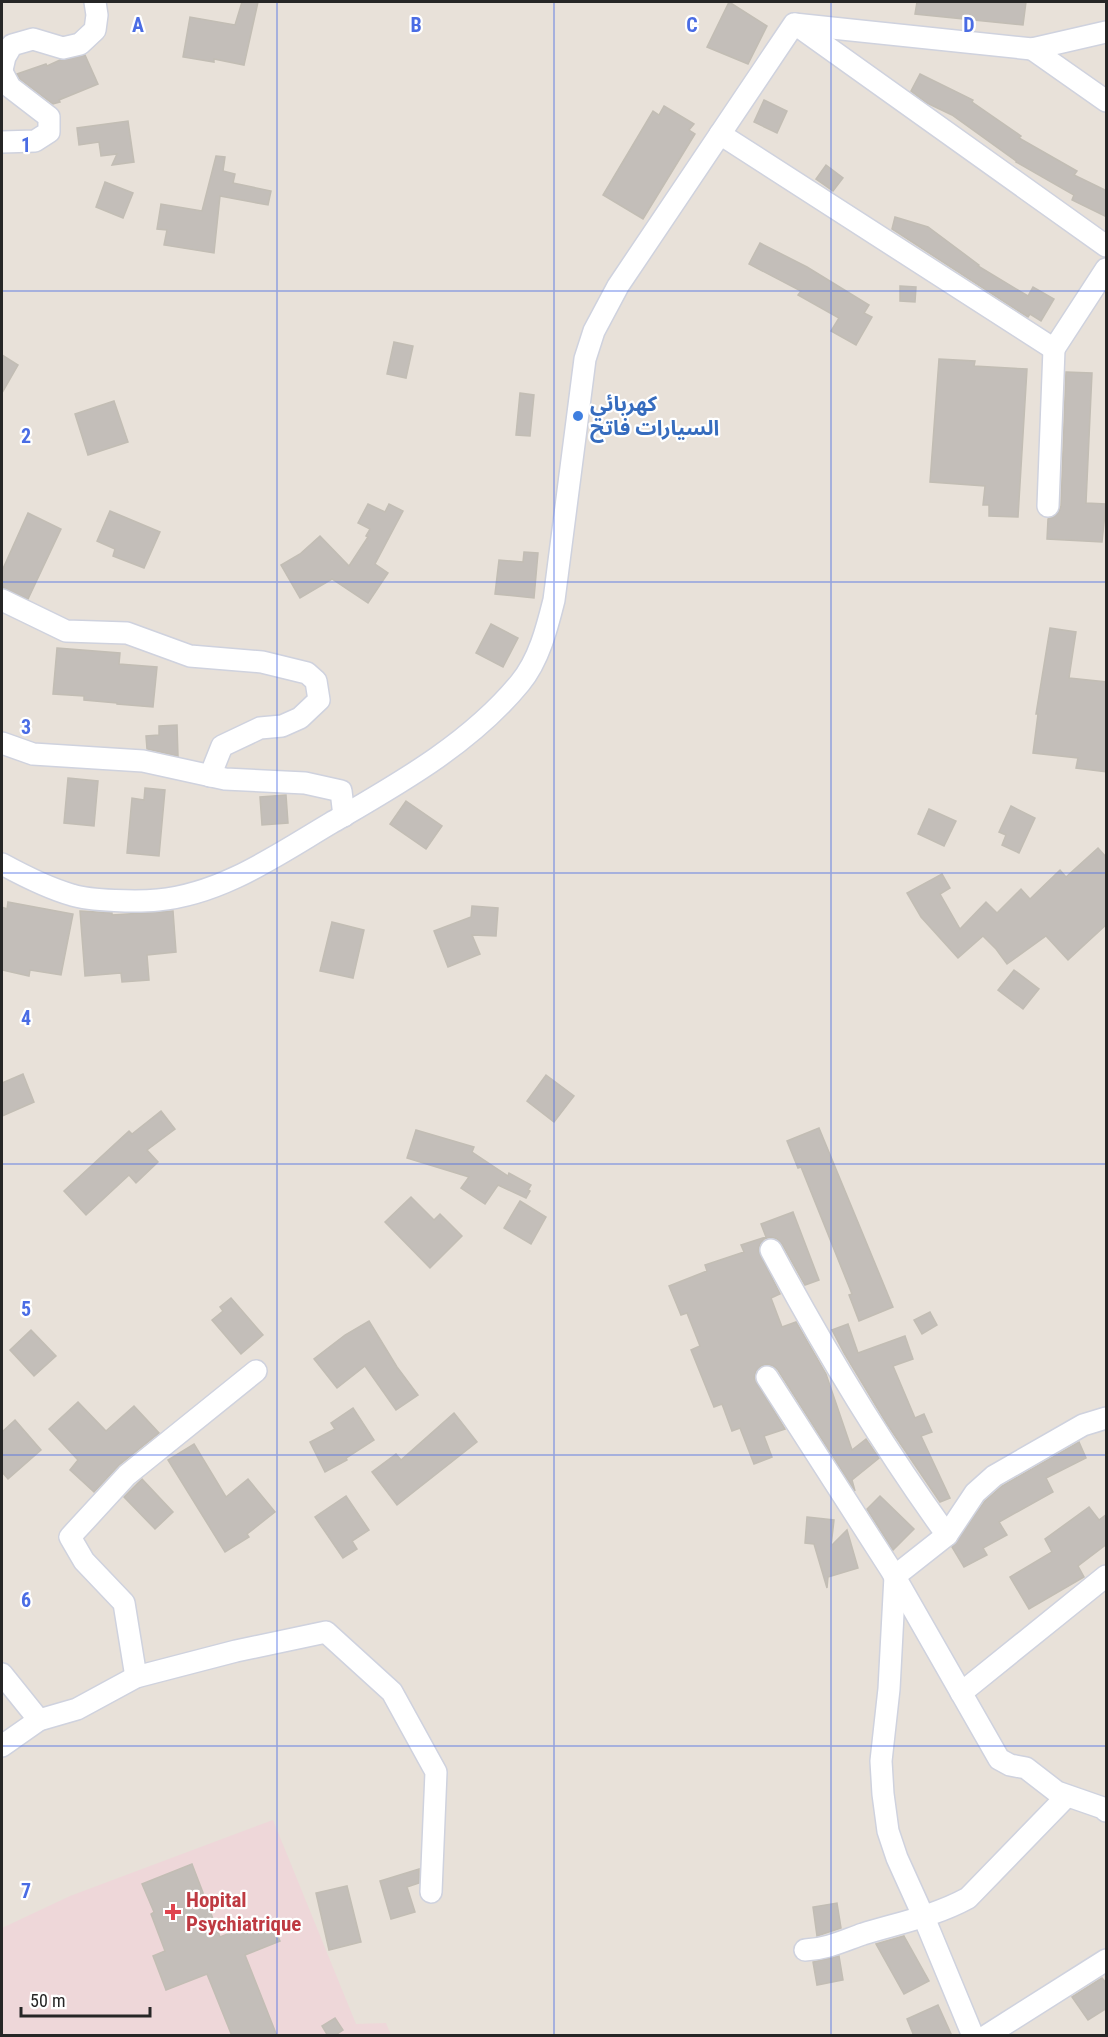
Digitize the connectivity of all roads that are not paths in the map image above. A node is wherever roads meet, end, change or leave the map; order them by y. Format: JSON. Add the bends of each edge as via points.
{"nodes":[{"id":1,"x":95,"y":2,"type":"edge"},
{"id":2,"x":794,"y":24,"type":"junction"},
{"id":3,"x":1107,"y":32,"type":"edge"},
{"id":4,"x":1032,"y":49,"type":"junction"},
{"id":5,"x":2,"y":71,"type":"edge"},
{"id":6,"x":1107,"y":101,"type":"edge"},
{"id":7,"x":720,"y":134,"type":"junction"},
{"id":8,"x":2,"y":142,"type":"edge"},
{"id":9,"x":1107,"y":246,"type":"edge"},
{"id":10,"x":1107,"y":269,"type":"edge"},
{"id":11,"x":1054,"y":349,"type":"junction"},
{"id":12,"x":1048,"y":506,"type":"dead end"},
{"id":13,"x":2,"y":600,"type":"edge"},
{"id":14,"x":2,"y":743,"type":"edge"},
{"id":15,"x":210,"y":776,"type":"junction"},
{"id":16,"x":344,"y":816,"type":"junction"},
{"id":17,"x":2,"y":864,"type":"edge"},
{"id":18,"x":771,"y":1250,"type":"dead end"},
{"id":19,"x":256,"y":1371,"type":"dead end"},
{"id":20,"x":766,"y":1377,"type":"dead end"},
{"id":21,"x":1107,"y":1418,"type":"edge"},
{"id":22,"x":947,"y":1535,"type":"junction"},
{"id":23,"x":895,"y":1576,"type":"junction"},
{"id":24,"x":1107,"y":1576,"type":"edge"},
{"id":25,"x":2,"y":1674,"type":"edge"},
{"id":26,"x":136,"y":1677,"type":"junction"},
{"id":27,"x":961,"y":1693,"type":"junction"},
{"id":28,"x":39,"y":1720,"type":"junction"},
{"id":29,"x":2,"y":1746,"type":"edge"},
{"id":30,"x":1067,"y":1796,"type":"junction"},
{"id":31,"x":1107,"y":1812,"type":"edge"},
{"id":32,"x":431,"y":1892,"type":"dead end"},
{"id":33,"x":924,"y":1917,"type":"junction"},
{"id":34,"x":805,"y":1950,"type":"dead end"},
{"id":35,"x":1107,"y":1960,"type":"edge"},
{"id":36,"x":973,"y":2036,"type":"edge"},
{"id":37,"x":986,"y":2036,"type":"edge"}],
"edges":[{"from":1,"to":5,"type":"street","via":[[95,30],[80,44],[63,48],[33,39],[12,45]]},
{"from":2,"to":4,"type":"street"},
{"from":2,"to":7,"type":"street"},
{"from":2,"to":9,"type":"street"},
{"from":3,"to":4,"type":"street"},
{"from":4,"to":6,"type":"street"},
{"from":5,"to":8,"type":"street","via":[[10,87],[49,117],[49,132],[35,141]]},
{"from":7,"to":11,"type":"street"},
{"from":7,"to":16,"type":"street","via":[[618,286],[594,331],[585,359],[554,600],[544,639],[521,682],[482,723],[428,764]]},
{"from":10,"to":11,"type":"street"},
{"from":11,"to":12,"type":"street"},
{"from":13,"to":15,"type":"street","via":[[66,631],[127,633],[190,656],[262,663],[307,673],[316,681],[319,700],[300,718],[282,726],[260,728],[222,746]]},
{"from":14,"to":15,"type":"street","via":[[33,754],[143,761]]},
{"from":15,"to":16,"type":"street","via":[[305,783],[341,791]]},
{"from":16,"to":17,"type":"street","via":[[255,868],[197,893],[158,900],[73,896]]},
{"from":18,"to":22,"type":"street","via":[[853,1394]]},
{"from":19,"to":26,"type":"street","via":[[127,1475],[70,1537],[84,1561],[124,1603]]},
{"from":20,"to":23,"type":"street"},
{"from":21,"to":22,"type":"street","via":[[1083,1425],[994,1476],[975,1492]]},
{"from":22,"to":23,"type":"street"},
{"from":23,"to":27,"type":"street"},
{"from":23,"to":33,"type":"street","via":[[881,1761],[883,1794],[888,1831]]},
{"from":24,"to":27,"type":"street"},
{"from":25,"to":28,"type":"street"},
{"from":26,"to":28,"type":"street","via":[[77,1709]]},
{"from":26,"to":32,"type":"street","via":[[327,1632],[392,1692],[436,1772]]},
{"from":27,"to":30,"type":"street","via":[[999,1759],[1026,1767]]},
{"from":28,"to":29,"type":"street"},
{"from":30,"to":31,"type":"street"},
{"from":30,"to":33,"type":"street","via":[[968,1898]]},
{"from":33,"to":34,"type":"street","via":[[829,1947]]},
{"from":33,"to":36,"type":"street"},
{"from":35,"to":37,"type":"street"}]}
